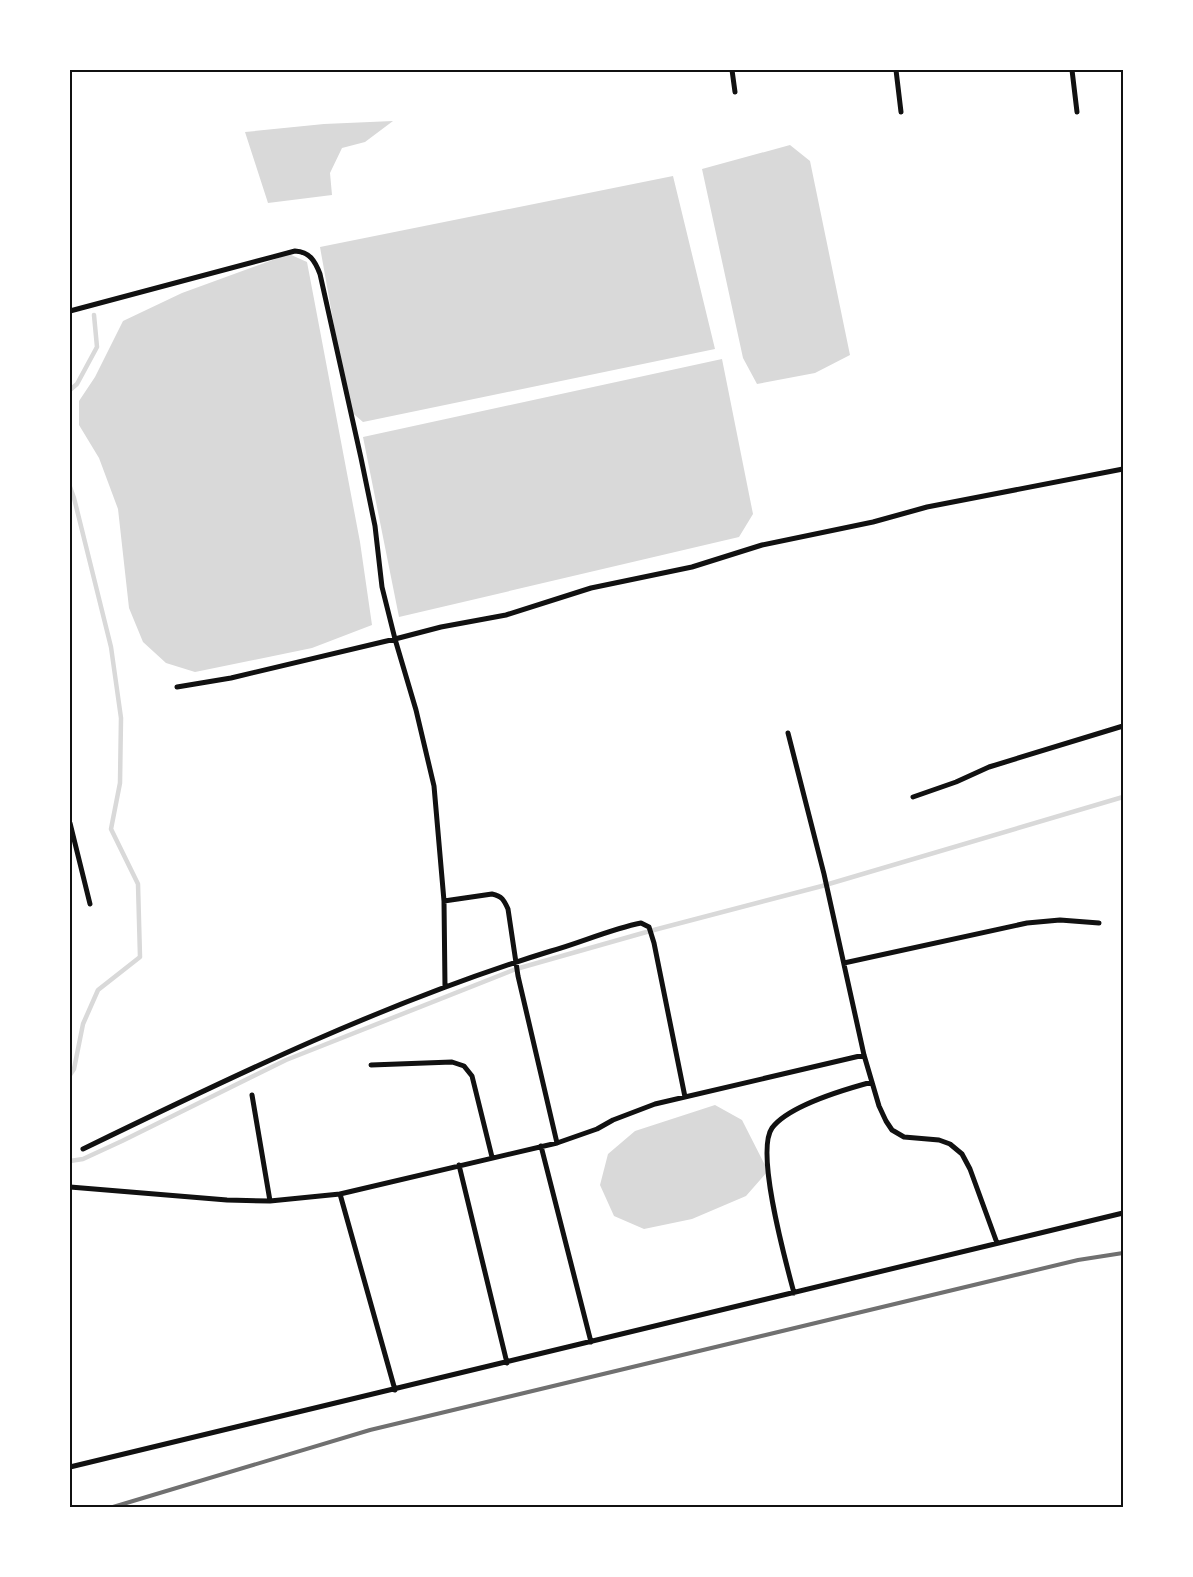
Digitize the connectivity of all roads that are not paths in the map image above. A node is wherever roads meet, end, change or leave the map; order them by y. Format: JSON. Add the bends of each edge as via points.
{"nodes":[{"id":1,"x":732,"y":70,"type":"edge"},
{"id":2,"x":896,"y":70,"type":"edge"},
{"id":3,"x":1072,"y":70,"type":"edge"},
{"id":4,"x":735,"y":92,"type":"dead end"},
{"id":5,"x":901,"y":112,"type":"dead end"},
{"id":6,"x":1077,"y":112,"type":"dead end"},
{"id":7,"x":70,"y":311,"type":"edge"},
{"id":8,"x":1123,"y":469,"type":"edge"},
{"id":9,"x":395,"y":639,"type":"junction"},
{"id":10,"x":177,"y":687,"type":"dead end"},
{"id":11,"x":1123,"y":726,"type":"edge"},
{"id":12,"x":788,"y":734,"type":"dead end"},
{"id":13,"x":914,"y":797,"type":"dead end"},
{"id":14,"x":70,"y":823,"type":"edge"},
{"id":15,"x":444,"y":901,"type":"junction"},
{"id":16,"x":90,"y":904,"type":"dead end"},
{"id":17,"x":1099,"y":923,"type":"dead end"},
{"id":18,"x":516,"y":963,"type":"junction"},
{"id":19,"x":844,"y":963,"type":"junction"},
{"id":20,"x":444,"y":987,"type":"junction"},
{"id":21,"x":864,"y":1055,"type":"junction"},
{"id":22,"x":371,"y":1065,"type":"dead end"},
{"id":23,"x":872,"y":1082,"type":"junction"},
{"id":24,"x":252,"y":1095,"type":"dead end"},
{"id":25,"x":685,"y":1097,"type":"junction"},
{"id":26,"x":557,"y":1143,"type":"junction"},
{"id":27,"x":541,"y":1146,"type":"junction"},
{"id":28,"x":83,"y":1149,"type":"dead end"},
{"id":29,"x":492,"y":1158,"type":"junction"},
{"id":30,"x":460,"y":1165,"type":"junction"},
{"id":31,"x":70,"y":1186,"type":"edge"},
{"id":32,"x":340,"y":1194,"type":"junction"},
{"id":33,"x":270,"y":1201,"type":"junction"},
{"id":34,"x":1123,"y":1213,"type":"edge"},
{"id":35,"x":997,"y":1243,"type":"junction"},
{"id":36,"x":794,"y":1294,"type":"junction"},
{"id":37,"x":591,"y":1342,"type":"junction"},
{"id":38,"x":507,"y":1363,"type":"junction"},
{"id":39,"x":395,"y":1390,"type":"junction"},
{"id":40,"x":70,"y":1467,"type":"edge"}],
"edges":[{"from":1,"to":4,"type":"street"},
{"from":2,"to":5,"type":"street"},
{"from":3,"to":6,"type":"street"},
{"from":7,"to":9,"type":"street","via":[[295,251],[312,257],[320,274],[361,458],[375,526],[382,587]]},
{"from":8,"to":9,"type":"street","via":[[927,507],[762,545],[692,567],[590,588],[506,615]]},
{"from":9,"to":10,"type":"street","via":[[231,678]]},
{"from":9,"to":15,"type":"street","via":[[434,786]]},
{"from":11,"to":13,"type":"street","via":[[989,767]]},
{"from":12,"to":19,"type":"street"},
{"from":14,"to":16,"type":"street"},
{"from":15,"to":18,"type":"street","via":[[492,894],[500,896],[508,909]]},
{"from":15,"to":20,"type":"street"},
{"from":17,"to":19,"type":"street","via":[[1060,920],[1027,923]]},
{"from":18,"to":20,"type":"street"},
{"from":18,"to":25,"type":"street","via":[[644,923],[652,936]]},
{"from":18,"to":26,"type":"street"},
{"from":19,"to":21,"type":"street"},
{"from":20,"to":28,"type":"street","via":[[205,1089]]},
{"from":21,"to":23,"type":"street"},
{"from":21,"to":25,"type":"street"},
{"from":22,"to":29,"type":"street","via":[[452,1062],[464,1066],[472,1076]]},
{"from":23,"to":35,"type":"street","via":[[879,1106],[892,1130],[904,1137],[939,1140],[962,1154]]},
{"from":23,"to":36,"type":"street","via":[[805,1105],[772,1128],[766,1147],[774,1215]]},
{"from":24,"to":33,"type":"street"},
{"from":25,"to":26,"type":"street","via":[[633,1112]]},
{"from":26,"to":27,"type":"street"},
{"from":27,"to":29,"type":"street"},
{"from":27,"to":37,"type":"street"},
{"from":29,"to":30,"type":"street"},
{"from":30,"to":32,"type":"street"},
{"from":30,"to":38,"type":"street"},
{"from":31,"to":33,"type":"street"},
{"from":32,"to":33,"type":"street"},
{"from":32,"to":39,"type":"street"},
{"from":34,"to":35,"type":"street"},
{"from":35,"to":36,"type":"street"},
{"from":36,"to":37,"type":"street"},
{"from":37,"to":38,"type":"street"},
{"from":38,"to":39,"type":"street"},
{"from":39,"to":40,"type":"street"}]}
